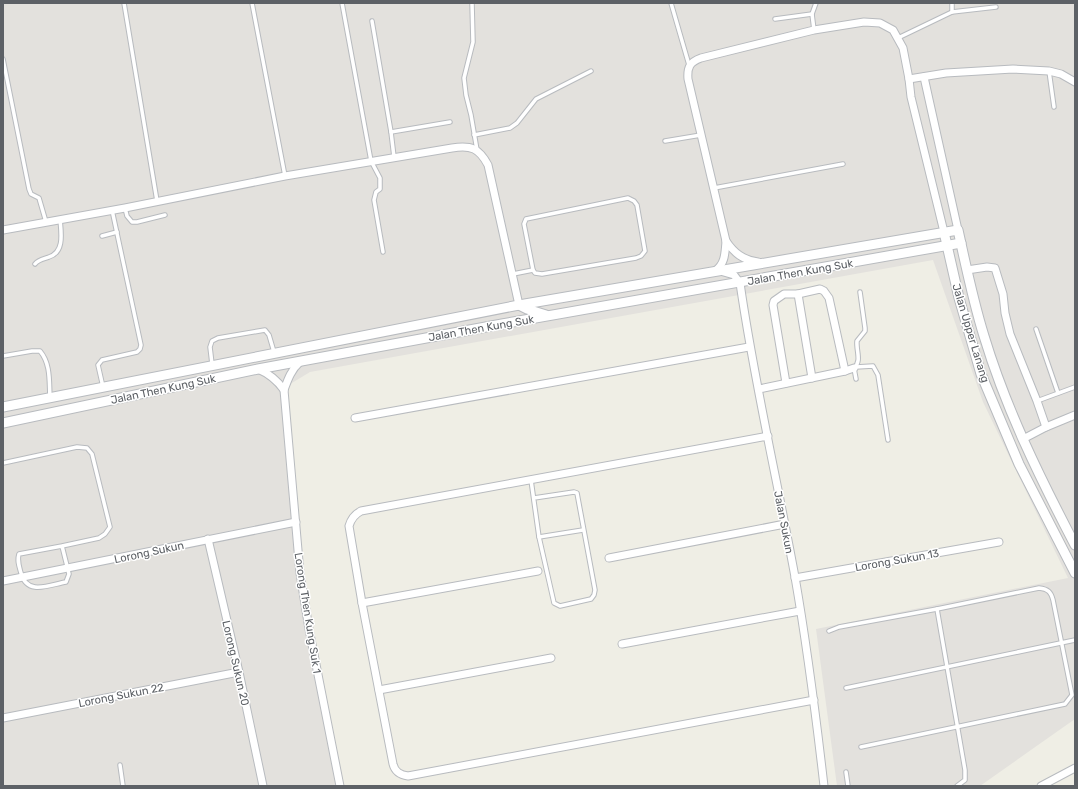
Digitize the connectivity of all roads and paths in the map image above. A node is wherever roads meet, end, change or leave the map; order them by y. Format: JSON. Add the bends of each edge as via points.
{"nodes":[{"id":1,"x":124,"y":3,"type":"edge"},
{"id":2,"x":252,"y":3,"type":"edge"},
{"id":3,"x":342,"y":3,"type":"edge"},
{"id":4,"x":472,"y":3,"type":"edge"},
{"id":5,"x":671,"y":3,"type":"edge"},
{"id":6,"x":816,"y":3,"type":"edge"},
{"id":7,"x":952,"y":3,"type":"edge"},
{"id":8,"x":996,"y":7,"type":"dead end"},
{"id":9,"x":952,"y":12,"type":"junction"},
{"id":10,"x":812,"y":14,"type":"junction"},
{"id":11,"x":775,"y":19,"type":"dead end"},
{"id":12,"x":372,"y":22,"type":"dead end"},
{"id":13,"x":814,"y":30,"type":"junction"},
{"id":14,"x":898,"y":38,"type":"junction"},
{"id":15,"x":3,"y":59,"type":"edge"},
{"id":16,"x":689,"y":65,"type":"junction"},
{"id":17,"x":591,"y":71,"type":"dead end"},
{"id":18,"x":1049,"y":71,"type":"junction"},
{"id":19,"x":924,"y":77,"type":"junction"},
{"id":20,"x":909,"y":79,"type":"junction"},
{"id":21,"x":1074,"y":79,"type":"edge"},
{"id":22,"x":1054,"y":106,"type":"dead end"},
{"id":23,"x":450,"y":122,"type":"dead end"},
{"id":24,"x":391,"y":132,"type":"junction"},
{"id":25,"x":474,"y":135,"type":"junction"},
{"id":26,"x":701,"y":135,"type":"junction"},
{"id":27,"x":665,"y":141,"type":"dead end"},
{"id":28,"x":477,"y":150,"type":"junction"},
{"id":29,"x":394,"y":157,"type":"junction"},
{"id":30,"x":371,"y":161,"type":"junction"},
{"id":31,"x":843,"y":164,"type":"dead end"},
{"id":32,"x":285,"y":176,"type":"junction"},
{"id":33,"x":714,"y":188,"type":"junction"},
{"id":34,"x":157,"y":201,"type":"junction"},
{"id":35,"x":125,"y":208,"type":"junction"},
{"id":36,"x":112,"y":210,"type":"junction"},
{"id":37,"x":165,"y":215,"type":"dead end"},
{"id":38,"x":60,"y":219,"type":"junction"},
{"id":39,"x":46,"y":222,"type":"junction"},
{"id":40,"x":3,"y":230,"type":"edge"},
{"id":41,"x":958,"y":230,"type":"junction"},
{"id":42,"x":117,"y":232,"type":"junction"},
{"id":43,"x":944,"y":232,"type":"junction"},
{"id":44,"x":102,"y":236,"type":"dead end"},
{"id":45,"x":726,"y":242,"type":"junction"},
{"id":46,"x":961,"y":243,"type":"junction"},
{"id":47,"x":947,"y":246,"type":"junction"},
{"id":48,"x":383,"y":252,"type":"dead end"},
{"id":49,"x":765,"y":263,"type":"junction"},
{"id":50,"x":35,"y":264,"type":"dead end"},
{"id":51,"x":533,"y":270,"type":"junction"},
{"id":52,"x":967,"y":270,"type":"junction"},
{"id":53,"x":717,"y":271,"type":"junction"},
{"id":54,"x":513,"y":274,"type":"junction"},
{"id":55,"x":740,"y":283,"type":"junction"},
{"id":56,"x":860,"y":292,"type":"dead end"},
{"id":57,"x":798,"y":294,"type":"junction"},
{"id":58,"x":519,"y":305,"type":"junction"},
{"id":59,"x":550,"y":316,"type":"junction"},
{"id":60,"x":502,"y":324,"type":"junction"},
{"id":61,"x":1036,"y":329,"type":"dead end"},
{"id":62,"x":749,"y":348,"type":"junction"},
{"id":63,"x":274,"y":353,"type":"junction"},
{"id":64,"x":3,"y":356,"type":"edge"},
{"id":65,"x":300,"y":362,"type":"junction"},
{"id":66,"x":213,"y":365,"type":"junction"},
{"id":67,"x":855,"y":368,"type":"junction"},
{"id":68,"x":258,"y":369,"type":"junction"},
{"id":69,"x":845,"y":371,"type":"junction"},
{"id":70,"x":812,"y":378,"type":"junction"},
{"id":71,"x":856,"y":379,"type":"dead end"},
{"id":72,"x":786,"y":382,"type":"junction"},
{"id":73,"x":103,"y":387,"type":"junction"},
{"id":74,"x":1075,"y":387,"type":"edge"},
{"id":75,"x":759,"y":389,"type":"junction"},
{"id":76,"x":284,"y":390,"type":"junction"},
{"id":77,"x":1058,"y":393,"type":"junction"},
{"id":78,"x":50,"y":397,"type":"junction"},
{"id":79,"x":1037,"y":401,"type":"junction"},
{"id":80,"x":3,"y":407,"type":"edge"},
{"id":81,"x":1075,"y":415,"type":"edge"},
{"id":82,"x":355,"y":418,"type":"dead end"},
{"id":83,"x":3,"y":422,"type":"edge"},
{"id":84,"x":1046,"y":427,"type":"junction"},
{"id":85,"x":768,"y":436,"type":"junction"},
{"id":86,"x":1023,"y":439,"type":"junction"},
{"id":87,"x":888,"y":440,"type":"dead end"},
{"id":88,"x":3,"y":463,"type":"edge"},
{"id":89,"x":531,"y":480,"type":"junction"},
{"id":90,"x":534,"y":498,"type":"junction"},
{"id":91,"x":296,"y":522,"type":"junction"},
{"id":92,"x":785,"y":524,"type":"junction"},
{"id":93,"x":583,"y":530,"type":"junction"},
{"id":94,"x":539,"y":537,"type":"junction"},
{"id":95,"x":208,"y":539,"type":"junction"},
{"id":96,"x":999,"y":542,"type":"dead end"},
{"id":97,"x":1075,"y":545,"type":"edge"},
{"id":98,"x":62,"y":546,"type":"junction"},
{"id":99,"x":609,"y":558,"type":"dead end"},
{"id":100,"x":68,"y":569,"type":"junction"},
{"id":101,"x":538,"y":571,"type":"dead end"},
{"id":102,"x":1075,"y":573,"type":"edge"},
{"id":103,"x":22,"y":578,"type":"junction"},
{"id":104,"x":795,"y":578,"type":"junction"},
{"id":105,"x":3,"y":582,"type":"edge"},
{"id":106,"x":362,"y":603,"type":"junction"},
{"id":107,"x":937,"y":610,"type":"junction"},
{"id":108,"x":800,"y":611,"type":"junction"},
{"id":109,"x":829,"y":631,"type":"dead end"},
{"id":110,"x":1075,"y":640,"type":"edge"},
{"id":111,"x":1062,"y":643,"type":"junction"},
{"id":112,"x":622,"y":644,"type":"dead end"},
{"id":113,"x":551,"y":658,"type":"dead end"},
{"id":114,"x":947,"y":668,"type":"junction"},
{"id":115,"x":239,"y":672,"type":"junction"},
{"id":116,"x":846,"y":688,"type":"dead end"},
{"id":117,"x":378,"y":690,"type":"junction"},
{"id":118,"x":814,"y":700,"type":"junction"},
{"id":119,"x":3,"y":718,"type":"edge"},
{"id":120,"x":958,"y":726,"type":"junction"},
{"id":121,"x":861,"y":747,"type":"dead end"},
{"id":122,"x":120,"y":765,"type":"dead end"},
{"id":123,"x":1075,"y":768,"type":"edge"},
{"id":124,"x":846,"y":772,"type":"dead end"},
{"id":125,"x":123,"y":786,"type":"edge"},
{"id":126,"x":263,"y":786,"type":"edge"},
{"id":127,"x":340,"y":786,"type":"edge"},
{"id":128,"x":824,"y":786,"type":"edge"},
{"id":129,"x":848,"y":786,"type":"edge"},
{"id":130,"x":957,"y":786,"type":"edge"},
{"id":131,"x":1041,"y":786,"type":"edge"}],
"edges":[{"from":1,"to":34,"type":"lane"},
{"from":2,"to":32,"type":"lane"},
{"from":3,"to":30,"type":"lane"},
{"from":4,"to":25,"type":"lane","via":[[473,42],[464,78]]},
{"from":5,"to":16,"type":"lane"},
{"from":6,"to":10,"type":"lane"},
{"from":7,"to":9,"type":"lane"},
{"from":8,"to":9,"type":"lane"},
{"from":9,"to":14,"type":"lane"},
{"from":10,"to":11,"type":"lane"},
{"from":10,"to":13,"type":"lane"},
{"from":12,"to":24,"type":"lane"},
{"from":13,"to":14,"type":"street","via":[[864,22],[880,23],[893,30]]},
{"from":13,"to":16,"type":"street","via":[[701,58]]},
{"from":14,"to":20,"type":"street","name":"Jalan Upper Lanang","via":[[903,48]]},
{"from":15,"to":39,"type":"lane","via":[[29,189],[31,194],[39,198]]},
{"from":16,"to":26,"type":"street","via":[[688,79]]},
{"from":17,"to":25,"type":"lane","via":[[536,99],[510,128]]},
{"from":18,"to":19,"type":"street","via":[[1013,69],[946,73]]},
{"from":18,"to":21,"type":"street"},
{"from":18,"to":22,"type":"lane"},
{"from":19,"to":20,"type":"street"},
{"from":19,"to":41,"type":"street","name":"Jalan Upper Lanang"},
{"from":20,"to":43,"type":"street","name":"Jalan Upper Lanang","via":[[911,97]]},
{"from":23,"to":24,"type":"lane"},
{"from":24,"to":29,"type":"lane"},
{"from":25,"to":28,"type":"lane"},
{"from":26,"to":27,"type":"lane"},
{"from":26,"to":33,"type":"street"},
{"from":28,"to":29,"type":"street","via":[[459,147]]},
{"from":28,"to":54,"type":"street","via":[[488,165]]},
{"from":29,"to":30,"type":"street"},
{"from":30,"to":32,"type":"street"},
{"from":30,"to":48,"type":"lane","via":[[380,178],[380,189],[376,192],[374,200]]},
{"from":31,"to":33,"type":"lane"},
{"from":32,"to":34,"type":"street"},
{"from":33,"to":45,"type":"street"},
{"from":34,"to":35,"type":"street"},
{"from":35,"to":36,"type":"street"},
{"from":35,"to":37,"type":"lane","via":[[132,222]]},
{"from":36,"to":38,"type":"street"},
{"from":36,"to":42,"type":"lane"},
{"from":38,"to":39,"type":"street"},
{"from":38,"to":50,"type":"lane","via":[[62,242],[52,256],[38,260]]},
{"from":39,"to":40,"type":"street"},
{"from":41,"to":43,"type":"street","name":"Jalan Then Kung Suk"},
{"from":41,"to":46,"type":"street","name":"Jalan Upper Lanang"},
{"from":42,"to":44,"type":"lane"},
{"from":42,"to":73,"type":"lane","via":[[141,345],[137,352],[100,362],[98,365]]},
{"from":43,"to":47,"type":"street","name":"Jalan Upper Lanang"},
{"from":43,"to":49,"type":"street","name":"Jalan Then Kung Suk"},
{"from":45,"to":49,"type":"street","via":[[732,251],[741,257]]},
{"from":45,"to":53,"type":"street","via":[[721,267]]},
{"from":46,"to":47,"type":"street","name":"Jalan Then Kung Suk"},
{"from":46,"to":52,"type":"street","name":"Jalan Upper Lanang"},
{"from":47,"to":55,"type":"street","name":"Jalan Then Kung Suk"},
{"from":47,"to":102,"type":"street","name":"Jalan Upper Lanang","via":[[981,374],[1019,464]]},
{"from":49,"to":53,"type":"street","name":"Jalan Then Kung Suk"},
{"from":51,"to":51,"type":"lane","via":[[542,274],[641,256],[645,251],[636,202],[628,198],[526,219],[524,224]]},
{"from":51,"to":54,"type":"lane"},
{"from":52,"to":79,"type":"street","via":[[991,266],[995,268],[1004,294],[1010,334]]},
{"from":52,"to":86,"type":"street","name":"Jalan Upper Lanang","via":[[984,337]]},
{"from":53,"to":55,"type":"street","via":[[734,275]]},
{"from":53,"to":58,"type":"street","name":"Jalan Then Kung Suk"},
{"from":54,"to":58,"type":"street"},
{"from":55,"to":59,"type":"street","name":"Jalan Then Kung Suk"},
{"from":55,"to":62,"type":"street","name":"Jalan Sukun"},
{"from":56,"to":67,"type":"lane","via":[[865,331],[857,341],[858,360]]},
{"from":57,"to":69,"type":"street","via":[[820,289],[829,298]]},
{"from":57,"to":70,"type":"street"},
{"from":57,"to":72,"type":"street","via":[[784,294],[774,301],[773,305]]},
{"from":58,"to":59,"type":"street"},
{"from":58,"to":60,"type":"street","via":[[516,314]]},
{"from":58,"to":63,"type":"street","name":"Jalan Then Kung Suk"},
{"from":59,"to":60,"type":"street","name":"Jalan Then Kung Suk"},
{"from":60,"to":65,"type":"street","name":"Jalan Then Kung Suk"},
{"from":61,"to":77,"type":"lane"},
{"from":62,"to":75,"type":"street","name":"Jalan Sukun"},
{"from":62,"to":82,"type":"street"},
{"from":63,"to":66,"type":"street","name":"Jalan Then Kung Suk"},
{"from":63,"to":66,"type":"lane","via":[[265,330],[218,338],[212,341],[210,347]]},
{"from":64,"to":78,"type":"lane","via":[[40,351],[47,364]]},
{"from":65,"to":68,"type":"street","name":"Jalan Then Kung Suk"},
{"from":65,"to":76,"type":"street","via":[[294,367]]},
{"from":66,"to":73,"type":"street","name":"Jalan Then Kung Suk"},
{"from":67,"to":69,"type":"street"},
{"from":67,"to":71,"type":"lane"},
{"from":67,"to":87,"type":"lane","via":[[873,366],[878,375]]},
{"from":68,"to":76,"type":"street","via":[[277,380]]},
{"from":68,"to":83,"type":"street","name":"Jalan Then Kung Suk"},
{"from":69,"to":70,"type":"street"},
{"from":70,"to":72,"type":"street"},
{"from":72,"to":75,"type":"street"},
{"from":73,"to":78,"type":"street","name":"Jalan Then Kung Suk"},
{"from":74,"to":77,"type":"lane"},
{"from":75,"to":85,"type":"street","name":"Jalan Sukun"},
{"from":76,"to":91,"type":"street","name":"Lorong Then Kung Suk 1"},
{"from":77,"to":79,"type":"lane"},
{"from":78,"to":80,"type":"street","name":"Jalan Then Kung Suk"},
{"from":79,"to":84,"type":"street"},
{"from":81,"to":84,"type":"street"},
{"from":84,"to":86,"type":"street"},
{"from":85,"to":89,"type":"street"},
{"from":85,"to":92,"type":"street","name":"Jalan Sukun"},
{"from":86,"to":97,"type":"street","name":"Jalan Upper Lanang"},
{"from":88,"to":98,"type":"lane","via":[[77,447],[88,448],[92,454],[110,527],[98,538]]},
{"from":89,"to":90,"type":"lane"},
{"from":89,"to":106,"type":"street","via":[[358,513],[350,521],[350,526]]},
{"from":90,"to":93,"type":"lane","via":[[577,493]]},
{"from":90,"to":94,"type":"lane"},
{"from":91,"to":95,"type":"street","name":"Lorong Sukun"},
{"from":91,"to":127,"type":"street","name":"Lorong Then Kung Suk 1","via":[[300,573],[309,629]]},
{"from":92,"to":99,"type":"street"},
{"from":92,"to":104,"type":"street","name":"Jalan Sukun"},
{"from":93,"to":94,"type":"lane"},
{"from":93,"to":94,"type":"lane","via":[[594,595],[592,600],[560,606],[554,601]]},
{"from":95,"to":100,"type":"street","name":"Lorong Sukun"},
{"from":95,"to":115,"type":"street","name":"Lorong Sukun 20"},
{"from":96,"to":104,"type":"street","name":"Lorong Sukun 13"},
{"from":98,"to":100,"type":"lane"},
{"from":98,"to":103,"type":"lane","via":[[18,554]]},
{"from":100,"to":103,"type":"street","name":"Lorong Sukun"},
{"from":100,"to":103,"type":"lane","via":[[66,582],[44,587],[32,587]]},
{"from":101,"to":106,"type":"street"},
{"from":103,"to":105,"type":"street","name":"Lorong Sukun"},
{"from":104,"to":108,"type":"street","name":"Jalan Sukun"},
{"from":106,"to":117,"type":"street"},
{"from":107,"to":109,"type":"lane","via":[[839,627]]},
{"from":107,"to":111,"type":"lane","via":[[1046,589],[1054,600]]},
{"from":107,"to":114,"type":"lane"},
{"from":108,"to":112,"type":"street"},
{"from":108,"to":118,"type":"street","name":"Jalan Sukun"},
{"from":110,"to":111,"type":"lane"},
{"from":111,"to":114,"type":"lane"},
{"from":111,"to":120,"type":"lane","via":[[1072,695],[1065,704]]},
{"from":113,"to":117,"type":"street"},
{"from":114,"to":116,"type":"lane"},
{"from":114,"to":120,"type":"lane"},
{"from":115,"to":119,"type":"street","name":"Lorong Sukun 22"},
{"from":115,"to":126,"type":"street","name":"Lorong Sukun 20"},
{"from":117,"to":118,"type":"street","via":[[394,768],[399,774],[408,776]]},
{"from":118,"to":128,"type":"street","name":"Jalan Sukun"},
{"from":120,"to":121,"type":"lane"},
{"from":120,"to":130,"type":"lane","via":[[965,780]]},
{"from":122,"to":125,"type":"lane"},
{"from":123,"to":131,"type":"street"},
{"from":124,"to":129,"type":"lane"}]}
